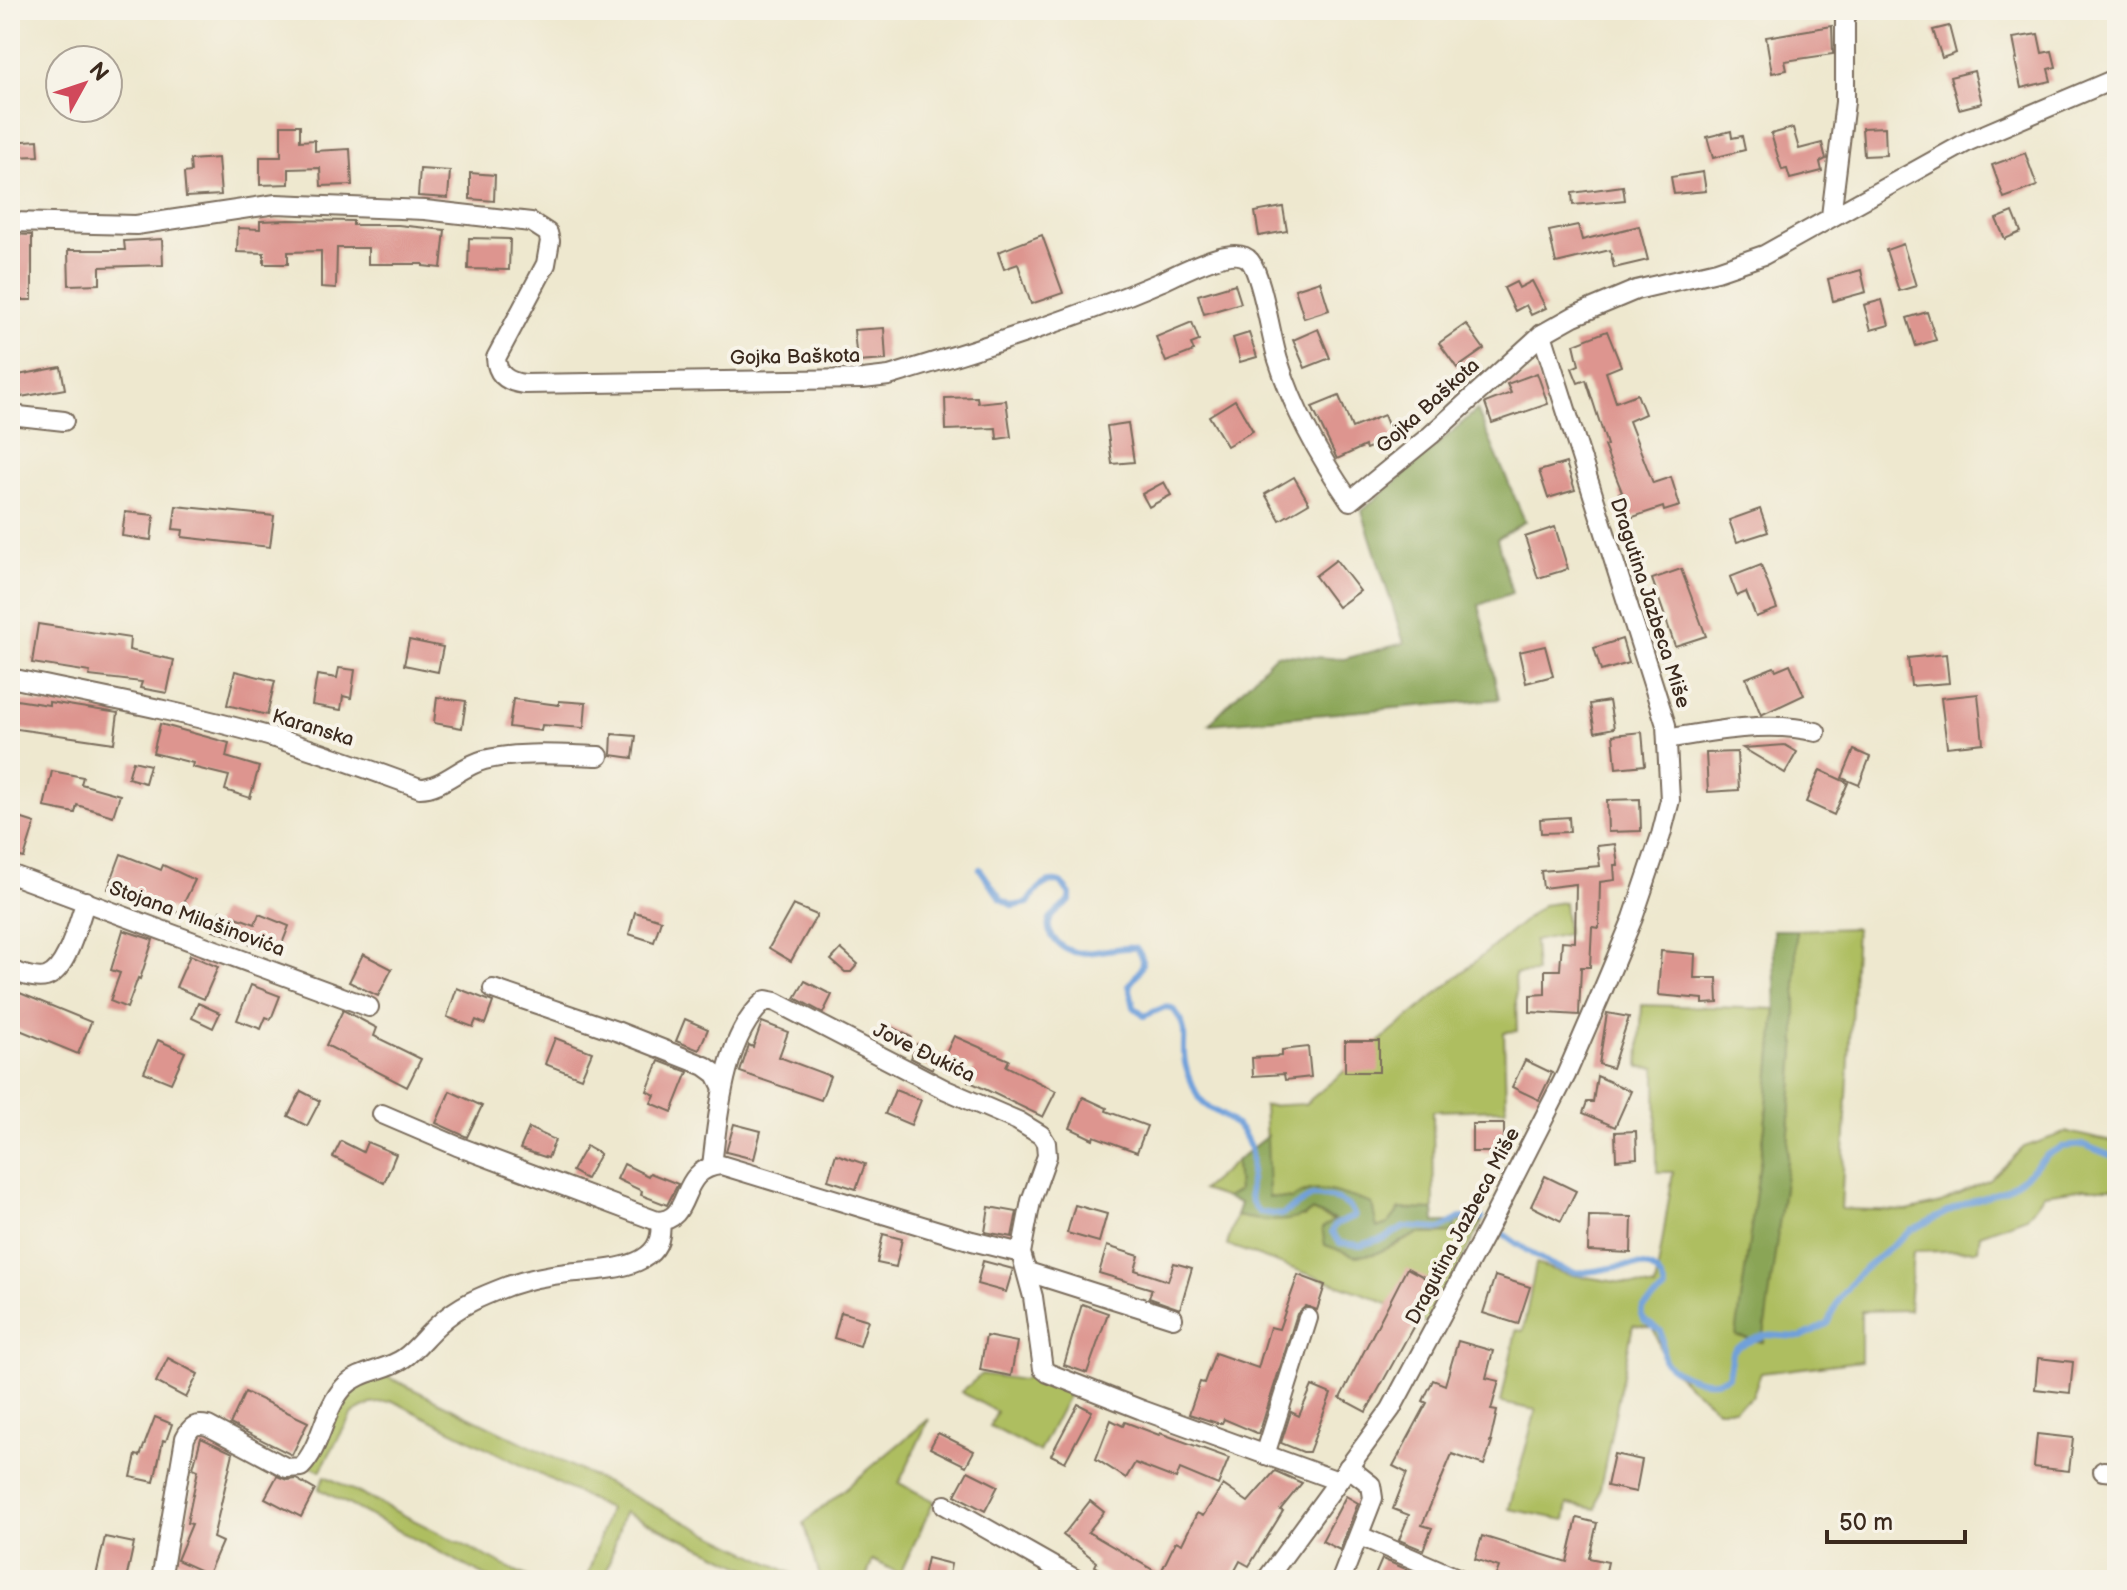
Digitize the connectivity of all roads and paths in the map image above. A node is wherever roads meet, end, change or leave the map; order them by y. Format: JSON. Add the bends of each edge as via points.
{"nodes":[{"id":1,"x":1845,"y":14,"type":"dead end"},
{"id":2,"x":2117,"y":78,"type":"edge"},
{"id":3,"x":1831,"y":216,"type":"junction"},
{"id":4,"x":10,"y":222,"type":"edge"},
{"id":5,"x":1542,"y":334,"type":"junction"},
{"id":6,"x":10,"y":415,"type":"edge"},
{"id":7,"x":64,"y":421,"type":"dead end"},
{"id":8,"x":10,"y":678,"type":"edge"},
{"id":9,"x":1816,"y":732,"type":"dead end"},
{"id":10,"x":1667,"y":739,"type":"junction"},
{"id":11,"x":599,"y":756,"type":"dead end"},
{"id":12,"x":10,"y":874,"type":"edge"},
{"id":13,"x":86,"y":901,"type":"junction"},
{"id":14,"x":10,"y":970,"type":"edge"},
{"id":15,"x":493,"y":989,"type":"dead end"},
{"id":16,"x":369,"y":1007,"type":"dead end"},
{"id":17,"x":722,"y":1086,"type":"junction"},
{"id":18,"x":382,"y":1114,"type":"dead end"},
{"id":19,"x":712,"y":1166,"type":"junction"},
{"id":20,"x":660,"y":1221,"type":"junction"},
{"id":21,"x":1021,"y":1253,"type":"junction"},
{"id":22,"x":1028,"y":1272,"type":"junction"},
{"id":23,"x":1173,"y":1318,"type":"dead end"},
{"id":24,"x":1308,"y":1318,"type":"dead end"},
{"id":25,"x":1265,"y":1455,"type":"junction"},
{"id":26,"x":1343,"y":1474,"type":"junction"},
{"id":27,"x":945,"y":1505,"type":"dead end"},
{"id":28,"x":1360,"y":1536,"type":"junction"},
{"id":29,"x":161,"y":1580,"type":"edge"},
{"id":30,"x":1077,"y":1580,"type":"edge"},
{"id":31,"x":1266,"y":1580,"type":"edge"},
{"id":32,"x":1341,"y":1580,"type":"edge"},
{"id":33,"x":1462,"y":1580,"type":"edge"}],
"edges":[{"from":1,"to":3,"type":"street","via":[[1845,102]]},
{"from":2,"to":3,"type":"street","via":[[1969,141]]},
{"from":3,"to":5,"type":"street","via":[[1764,255],[1636,290]]},
{"from":4,"to":5,"type":"street","name":"Gojka Baškota","via":[[136,225],[276,204],[425,210],[531,222],[548,233],[546,264],[496,358],[505,378],[524,384],[889,376],[1104,306],[1216,258],[1240,254],[1256,270],[1290,393],[1319,454],[1350,501]]},
{"from":5,"to":10,"type":"street","name":"Dragutina Jazbeca Miše"},
{"from":6,"to":7,"type":"street"},
{"from":8,"to":11,"type":"street","name":"Karanska","via":[[267,736],[420,788],[482,760]]},
{"from":9,"to":10,"type":"street","via":[[1795,726]]},
{"from":10,"to":26,"type":"street","name":"Dragutina Jazbeca Miše","via":[[1670,800],[1661,835],[1598,1003],[1566,1075],[1391,1409]]},
{"from":12,"to":13,"type":"street","name":"Stojana Milašinovića"},
{"from":13,"to":14,"type":"street","via":[[64,963],[55,973],[44,978]]},
{"from":13,"to":16,"type":"street","name":"Stojana Milašinovića"},
{"from":15,"to":17,"type":"street","via":[[705,1066]]},
{"from":17,"to":19,"type":"street","name":"Jove Đukića"},
{"from":17,"to":21,"type":"street","name":"Jove Đukića","via":[[739,1039],[766,1000],[1033,1128],[1046,1143],[1047,1156]]},
{"from":18,"to":20,"type":"street"},
{"from":19,"to":20,"type":"street","via":[[698,1172],[672,1218]]},
{"from":19,"to":21,"type":"street"},
{"from":20,"to":29,"type":"street","via":[[659,1241],[644,1259],[516,1283],[459,1306],[404,1358],[345,1386],[309,1460],[296,1470],[208,1426],[190,1428]]},
{"from":21,"to":22,"type":"street"},
{"from":22,"to":23,"type":"street"},
{"from":22,"to":25,"type":"street","via":[[1043,1369],[1048,1373]]},
{"from":24,"to":25,"type":"street"},
{"from":25,"to":26,"type":"street"},
{"from":26,"to":28,"type":"street","via":[[1368,1482],[1374,1493]]},
{"from":26,"to":31,"type":"street","name":"Dragutina Jazbeca Miše"},
{"from":27,"to":30,"type":"street"},
{"from":28,"to":32,"type":"street"},
{"from":28,"to":33,"type":"street"}]}
